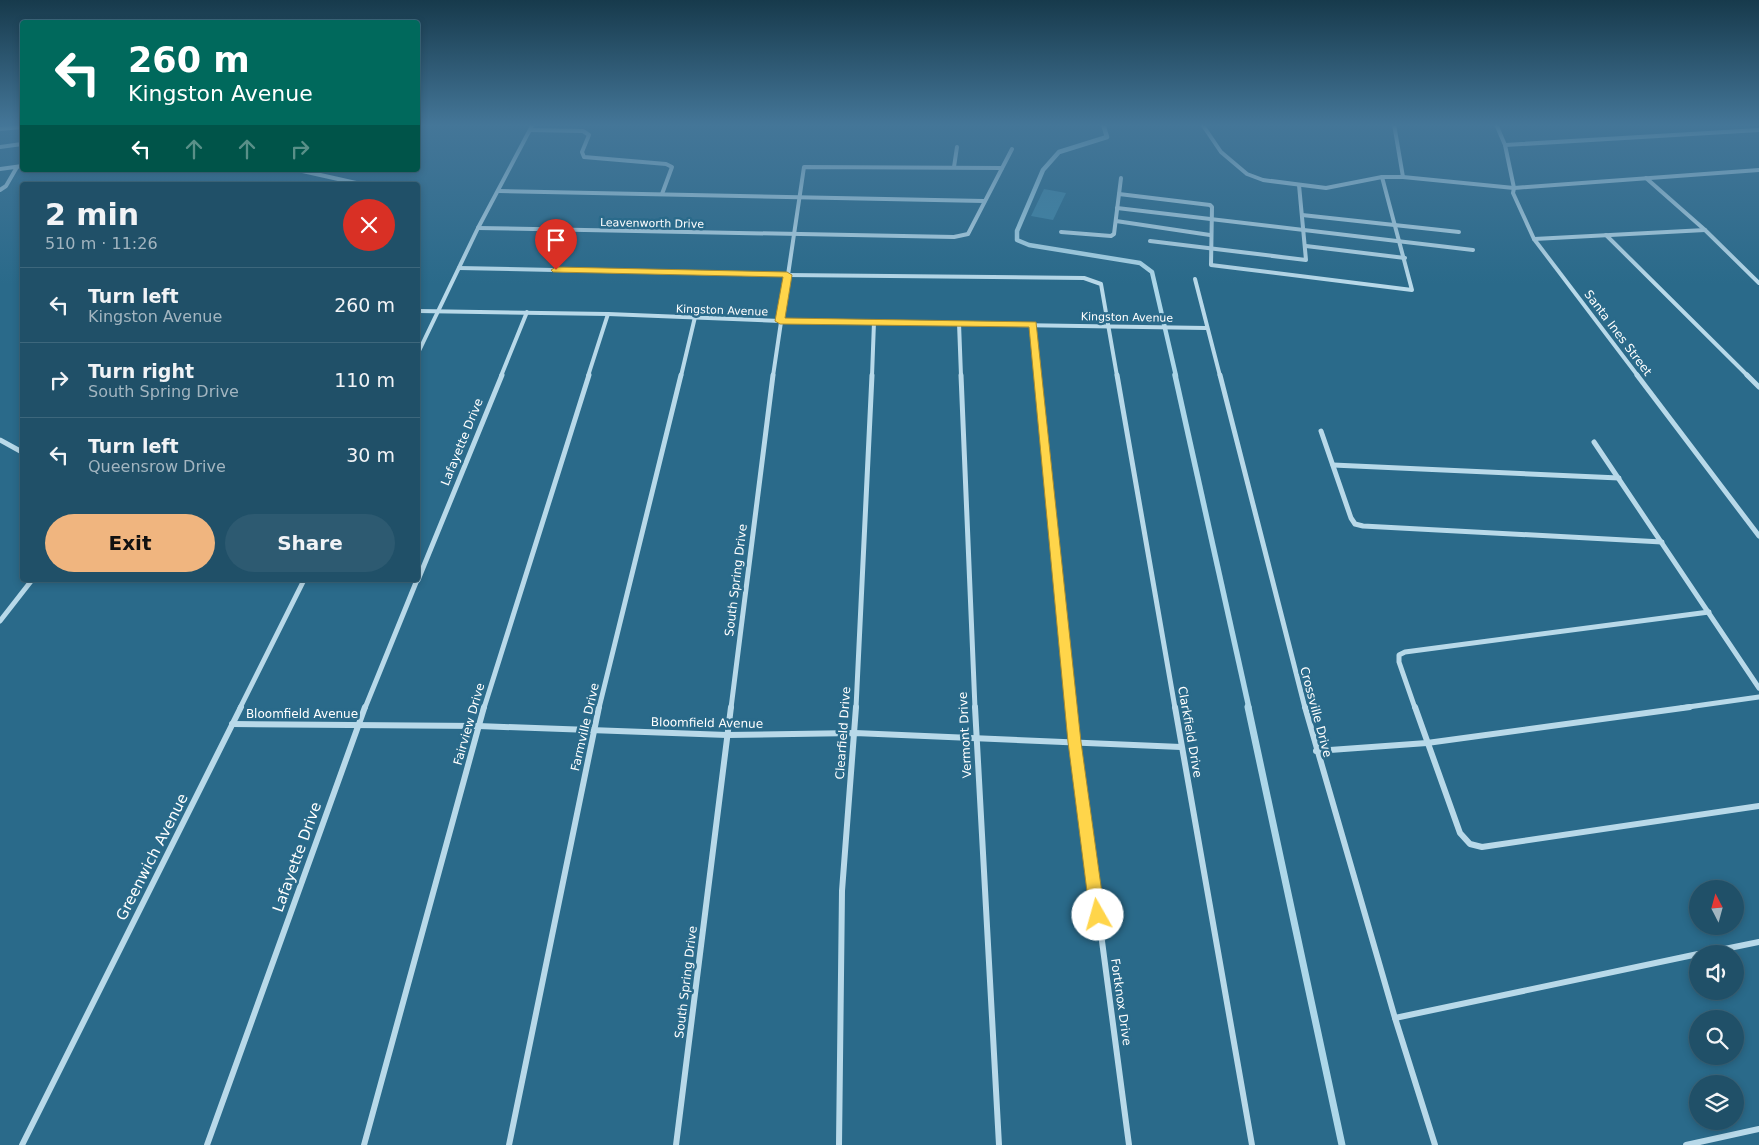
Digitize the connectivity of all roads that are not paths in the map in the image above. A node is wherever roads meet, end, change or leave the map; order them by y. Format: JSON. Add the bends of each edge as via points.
{"nodes":[{"id":1,"x":11,"y":177,"type":"edge"},
{"id":2,"x":331,"y":177,"type":"edge"},
{"id":3,"x":506,"y":177,"type":"edge"},
{"id":4,"x":668,"y":177,"type":"edge"},
{"id":5,"x":803,"y":177,"type":"edge"},
{"id":6,"x":997,"y":177,"type":"edge"},
{"id":7,"x":1257,"y":177,"type":"edge"},
{"id":8,"x":1380,"y":177,"type":"edge"},
{"id":9,"x":1382,"y":177,"type":"edge"},
{"id":10,"x":1416,"y":177,"type":"edge"},
{"id":11,"x":1512,"y":177,"type":"edge"},
{"id":12,"x":1654,"y":177,"type":"edge"},
{"id":13,"x":1122,"y":178,"type":"dead end"},
{"id":14,"x":1646,"y":178,"type":"junction"},
{"id":15,"x":352,"y":182,"type":"edge"},
{"id":16,"x":1299,"y":185,"type":"junction"},
{"id":17,"x":1514,"y":188,"type":"junction"},
{"id":18,"x":0,"y":190,"type":"edge"},
{"id":19,"x":499,"y":192,"type":"junction"},
{"id":20,"x":662,"y":194,"type":"junction"},
{"id":21,"x":1119,"y":194,"type":"junction"},
{"id":22,"x":800,"y":199,"type":"junction"},
{"id":23,"x":984,"y":201,"type":"junction"},
{"id":24,"x":1117,"y":208,"type":"junction"},
{"id":25,"x":1302,"y":215,"type":"junction"},
{"id":26,"x":1212,"y":219,"type":"junction"},
{"id":27,"x":1116,"y":221,"type":"junction"},
{"id":28,"x":1396,"y":225,"type":"junction"},
{"id":29,"x":478,"y":228,"type":"junction"},
{"id":30,"x":1305,"y":230,"type":"junction"},
{"id":31,"x":1705,"y":230,"type":"junction"},
{"id":32,"x":1061,"y":232,"type":"dead end"},
{"id":33,"x":1459,"y":232,"type":"dead end"},
{"id":34,"x":795,"y":235,"type":"junction"},
{"id":35,"x":1210,"y":235,"type":"junction"},
{"id":36,"x":1606,"y":235,"type":"junction"},
{"id":37,"x":1534,"y":239,"type":"junction"},
{"id":38,"x":1150,"y":241,"type":"dead end"},
{"id":39,"x":1400,"y":241,"type":"junction"},
{"id":40,"x":1306,"y":246,"type":"junction"},
{"id":41,"x":1211,"y":249,"type":"junction"},
{"id":42,"x":1473,"y":250,"type":"dead end"},
{"id":43,"x":1405,"y":258,"type":"junction"},
{"id":44,"x":459,"y":268,"type":"junction"},
{"id":45,"x":787,"y":275,"type":"junction"},
{"id":46,"x":1195,"y":278,"type":"dead end"},
{"id":47,"x":1758,"y":281,"type":"edge"},
{"id":48,"x":420,"y":311,"type":"edge"},
{"id":49,"x":438,"y":311,"type":"junction"},
{"id":50,"x":527,"y":312,"type":"junction"},
{"id":51,"x":608,"y":314,"type":"junction"},
{"id":52,"x":694,"y":317,"type":"junction"},
{"id":53,"x":780,"y":321,"type":"junction"},
{"id":54,"x":874,"y":322,"type":"junction"},
{"id":55,"x":959,"y":323,"type":"junction"},
{"id":56,"x":1033,"y":324,"type":"junction"},
{"id":57,"x":1108,"y":326,"type":"junction"},
{"id":58,"x":1206,"y":328,"type":"junction"},
{"id":59,"x":420,"y":349,"type":"edge"},
{"id":60,"x":1759,"y":387,"type":"edge"},
{"id":61,"x":1321,"y":431,"type":"dead end"},
{"id":62,"x":0,"y":440,"type":"edge"},
{"id":63,"x":1594,"y":442,"type":"dead end"},
{"id":64,"x":20,"y":451,"type":"edge"},
{"id":65,"x":1333,"y":465,"type":"junction"},
{"id":66,"x":1619,"y":478,"type":"junction"},
{"id":67,"x":1759,"y":536,"type":"edge"},
{"id":68,"x":1662,"y":542,"type":"junction"},
{"id":69,"x":420,"y":573,"type":"edge"},
{"id":70,"x":30,"y":582,"type":"edge"},
{"id":71,"x":303,"y":582,"type":"edge"},
{"id":72,"x":416,"y":582,"type":"edge"},
{"id":73,"x":1709,"y":612,"type":"junction"},
{"id":74,"x":0,"y":621,"type":"edge"},
{"id":75,"x":1759,"y":688,"type":"edge"},
{"id":76,"x":1759,"y":697,"type":"edge"},
{"id":77,"x":232,"y":724,"type":"junction"},
{"id":78,"x":358,"y":724,"type":"junction"},
{"id":79,"x":478,"y":726,"type":"junction"},
{"id":80,"x":594,"y":729,"type":"junction"},
{"id":81,"x":856,"y":733,"type":"junction"},
{"id":82,"x":726,"y":735,"type":"junction"},
{"id":83,"x":976,"y":738,"type":"junction"},
{"id":84,"x":1074,"y":742,"type":"junction"},
{"id":85,"x":1427,"y":743,"type":"junction"},
{"id":86,"x":1181,"y":747,"type":"junction"},
{"id":87,"x":1316,"y":751,"type":"junction"},
{"id":88,"x":1759,"y":806,"type":"edge"},
{"id":89,"x":1759,"y":942,"type":"edge"},
{"id":90,"x":1744,"y":945,"type":"edge"},
{"id":91,"x":1689,"y":956,"type":"edge"},
{"id":92,"x":1395,"y":1018,"type":"junction"},
{"id":93,"x":1759,"y":1129,"type":"edge"},
{"id":94,"x":1252,"y":1144,"type":"edge"},
{"id":95,"x":22,"y":1145,"type":"edge"},
{"id":96,"x":207,"y":1145,"type":"edge"},
{"id":97,"x":364,"y":1145,"type":"edge"},
{"id":98,"x":509,"y":1145,"type":"edge"},
{"id":99,"x":676,"y":1145,"type":"edge"},
{"id":100,"x":839,"y":1145,"type":"edge"},
{"id":101,"x":999,"y":1145,"type":"edge"},
{"id":102,"x":1129,"y":1145,"type":"edge"},
{"id":103,"x":1436,"y":1145,"type":"edge"},
{"id":104,"x":1686,"y":1145,"type":"edge"}],
"edges":[{"from":1,"to":18,"type":"street"},
{"from":2,"to":15,"type":"street"},
{"from":3,"to":19,"type":"street"},
{"from":4,"to":20,"type":"street"},
{"from":5,"to":22,"type":"street","name":"South Spring Drive"},
{"from":6,"to":23,"type":"street"},
{"from":7,"to":16,"type":"street"},
{"from":8,"to":16,"type":"street","via":[[1326,188]]},
{"from":9,"to":28,"type":"street"},
{"from":10,"to":17,"type":"street"},
{"from":11,"to":17,"type":"street","name":"Santa Ines Street"},
{"from":12,"to":14,"type":"street"},
{"from":13,"to":21,"type":"street"},
{"from":14,"to":17,"type":"street"},
{"from":14,"to":31,"type":"street"},
{"from":16,"to":25,"type":"street"},
{"from":17,"to":37,"type":"street","name":"Santa Ines Street","via":[[1513,193]]},
{"from":19,"to":20,"type":"street"},
{"from":19,"to":29,"type":"street"},
{"from":20,"to":22,"type":"street"},
{"from":21,"to":24,"type":"street"},
{"from":21,"to":26,"type":"street","via":[[1210,205]]},
{"from":22,"to":23,"type":"street"},
{"from":22,"to":34,"type":"street","name":"South Spring Drive"},
{"from":23,"to":34,"type":"street","name":"Leavenworth Drive","via":[[968,234],[954,237]]},
{"from":24,"to":26,"type":"street"},
{"from":24,"to":27,"type":"street"},
{"from":25,"to":28,"type":"street"},
{"from":25,"to":30,"type":"street"},
{"from":26,"to":30,"type":"street"},
{"from":26,"to":35,"type":"street"},
{"from":27,"to":32,"type":"street","via":[[1112,236]]},
{"from":27,"to":35,"type":"street"},
{"from":28,"to":33,"type":"street"},
{"from":28,"to":39,"type":"street"},
{"from":29,"to":34,"type":"street","name":"Leavenworth Drive"},
{"from":29,"to":44,"type":"street"},
{"from":30,"to":39,"type":"street"},
{"from":30,"to":40,"type":"street"},
{"from":31,"to":36,"type":"street"},
{"from":31,"to":47,"type":"street"},
{"from":34,"to":45,"type":"street","name":"South Spring Drive"},
{"from":35,"to":41,"type":"street"},
{"from":36,"to":37,"type":"street"},
{"from":36,"to":60,"type":"street"},
{"from":37,"to":67,"type":"street","name":"Santa Ines Street"},
{"from":38,"to":41,"type":"street"},
{"from":39,"to":42,"type":"street"},
{"from":39,"to":43,"type":"street"},
{"from":40,"to":41,"type":"street","via":[[1307,259],[1303,261]]},
{"from":40,"to":43,"type":"street"},
{"from":41,"to":43,"type":"street","via":[[1211,265],[1412,290]]},
{"from":44,"to":45,"type":"street"},
{"from":44,"to":49,"type":"street"},
{"from":45,"to":53,"type":"street","name":"South Spring Drive"},
{"from":45,"to":57,"type":"street","name":"Clarkfield Drive","via":[[1084,278],[1101,284]]},
{"from":46,"to":58,"type":"street","name":"Crossville Drive"},
{"from":48,"to":49,"type":"street","name":"Kingston Avenue"},
{"from":49,"to":50,"type":"street","name":"Kingston Avenue"},
{"from":49,"to":59,"type":"street"},
{"from":50,"to":51,"type":"street","name":"Kingston Avenue"},
{"from":50,"to":69,"type":"street","name":"Lafayette Drive"},
{"from":51,"to":52,"type":"street","name":"Kingston Avenue"},
{"from":51,"to":79,"type":"street","name":"Fairview Drive"},
{"from":52,"to":53,"type":"street","name":"Kingston Avenue"},
{"from":52,"to":80,"type":"street","name":"Farmville Drive"},
{"from":53,"to":54,"type":"street","name":"Kingston Avenue"},
{"from":53,"to":82,"type":"street","name":"South Spring Drive"},
{"from":54,"to":55,"type":"street","name":"Kingston Avenue"},
{"from":54,"to":81,"type":"street","name":"Clearfield Drive"},
{"from":55,"to":56,"type":"street","name":"Kingston Avenue"},
{"from":55,"to":83,"type":"street","name":"Vermont Drive"},
{"from":56,"to":57,"type":"street","name":"Kingston Avenue"},
{"from":56,"to":84,"type":"street","name":"Fortknox Drive"},
{"from":57,"to":58,"type":"street","name":"Kingston Avenue"},
{"from":57,"to":86,"type":"street","name":"Clarkfield Drive"},
{"from":58,"to":87,"type":"street","name":"Crossville Drive"},
{"from":61,"to":65,"type":"street"},
{"from":62,"to":64,"type":"street"},
{"from":63,"to":66,"type":"street"},
{"from":65,"to":66,"type":"street"},
{"from":65,"to":68,"type":"street","via":[[1351,518],[1355,524],[1363,526]]},
{"from":66,"to":68,"type":"street"},
{"from":68,"to":73,"type":"street"},
{"from":70,"to":74,"type":"street"},
{"from":71,"to":77,"type":"street","name":"Greenwich Avenue"},
{"from":72,"to":78,"type":"street","name":"Lafayette Drive"},
{"from":73,"to":75,"type":"street"},
{"from":73,"to":85,"type":"street","via":[[1405,652],[1399,655],[1399,662]]},
{"from":76,"to":85,"type":"street"},
{"from":77,"to":78,"type":"street","name":"Bloomfield Avenue"},
{"from":77,"to":95,"type":"street","name":"Greenwich Avenue"},
{"from":78,"to":79,"type":"street","name":"Bloomfield Avenue"},
{"from":78,"to":96,"type":"street","name":"Lafayette Drive"},
{"from":79,"to":80,"type":"street","name":"Bloomfield Avenue"},
{"from":79,"to":97,"type":"street","name":"Fairview Drive"},
{"from":80,"to":82,"type":"street","name":"Bloomfield Avenue"},
{"from":80,"to":98,"type":"street","name":"Farmville Drive"},
{"from":81,"to":82,"type":"street","name":"Bloomfield Avenue"},
{"from":81,"to":83,"type":"street","name":"Bloomfield Avenue"},
{"from":81,"to":100,"type":"street","name":"Clearfield Drive","via":[[842,891]]},
{"from":82,"to":99,"type":"street","name":"South Spring Drive"},
{"from":83,"to":84,"type":"street","name":"Bloomfield Avenue"},
{"from":83,"to":101,"type":"street","name":"Vermont Drive"},
{"from":84,"to":86,"type":"street","name":"Bloomfield Avenue"},
{"from":84,"to":102,"type":"street","name":"Fortknox Drive"},
{"from":85,"to":87,"type":"street"},
{"from":85,"to":88,"type":"street","via":[[1460,833],[1470,844],[1482,847]]},
{"from":86,"to":94,"type":"street","name":"Clarkfield Drive"},
{"from":87,"to":92,"type":"street","name":"Crossville Drive"},
{"from":89,"to":90,"type":"street"},
{"from":91,"to":92,"type":"street"},
{"from":92,"to":103,"type":"street","name":"Crossville Drive"},
{"from":93,"to":104,"type":"street"}]}
